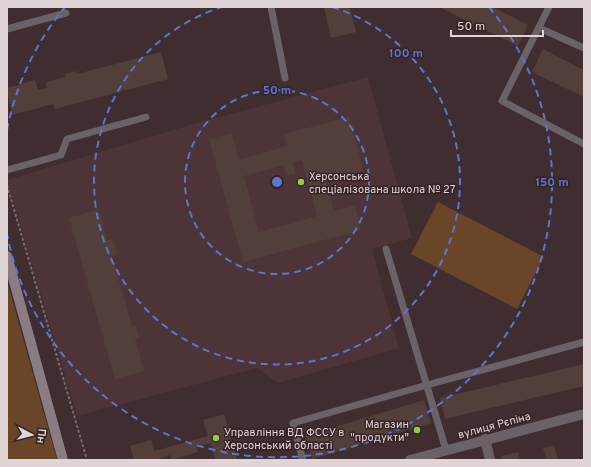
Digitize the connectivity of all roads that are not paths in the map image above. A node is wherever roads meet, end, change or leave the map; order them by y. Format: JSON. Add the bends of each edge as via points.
{"nodes":[{"id":1,"x":270,"y":7,"type":"edge"},
{"id":2,"x":549,"y":7,"type":"edge"},
{"id":3,"x":66,"y":12,"type":"dead end"},
{"id":4,"x":539,"y":28,"type":"junction"},
{"id":5,"x":7,"y":29,"type":"edge"},
{"id":6,"x":584,"y":48,"type":"edge"},
{"id":7,"x":286,"y":78,"type":"dead end"},
{"id":8,"x":146,"y":117,"type":"dead end"},
{"id":9,"x":584,"y":144,"type":"edge"},
{"id":10,"x":7,"y":170,"type":"edge"},
{"id":11,"x":386,"y":249,"type":"dead end"},
{"id":12,"x":7,"y":256,"type":"edge"},
{"id":13,"x":584,"y":342,"type":"edge"},
{"id":14,"x":427,"y":385,"type":"junction"},
{"id":15,"x":584,"y":414,"type":"edge"},
{"id":16,"x":485,"y":439,"type":"junction"},
{"id":17,"x":446,"y":450,"type":"junction"},
{"id":18,"x":63,"y":460,"type":"edge"},
{"id":19,"x":303,"y":460,"type":"edge"},
{"id":20,"x":410,"y":460,"type":"edge"},
{"id":21,"x":490,"y":460,"type":"edge"}],
"edges":[{"from":1,"to":7,"type":"lane"},
{"from":2,"to":4,"type":"lane"},
{"from":3,"to":5,"type":"lane"},
{"from":4,"to":6,"type":"lane"},
{"from":4,"to":9,"type":"lane","via":[[502,100]]},
{"from":8,"to":10,"type":"lane","via":[[67,139],[61,155]]},
{"from":11,"to":14,"type":"lane"},
{"from":12,"to":18,"type":"street"},
{"from":13,"to":14,"type":"lane"},
{"from":14,"to":17,"type":"lane"},
{"from":14,"to":19,"type":"lane","via":[[294,423]]},
{"from":15,"to":16,"type":"street","name":"вулиця Рєпіна"},
{"from":16,"to":17,"type":"street","name":"вулиця Рєпіна"},
{"from":16,"to":21,"type":"street"},
{"from":17,"to":20,"type":"street","name":"вулиця Рєпіна"}]}
